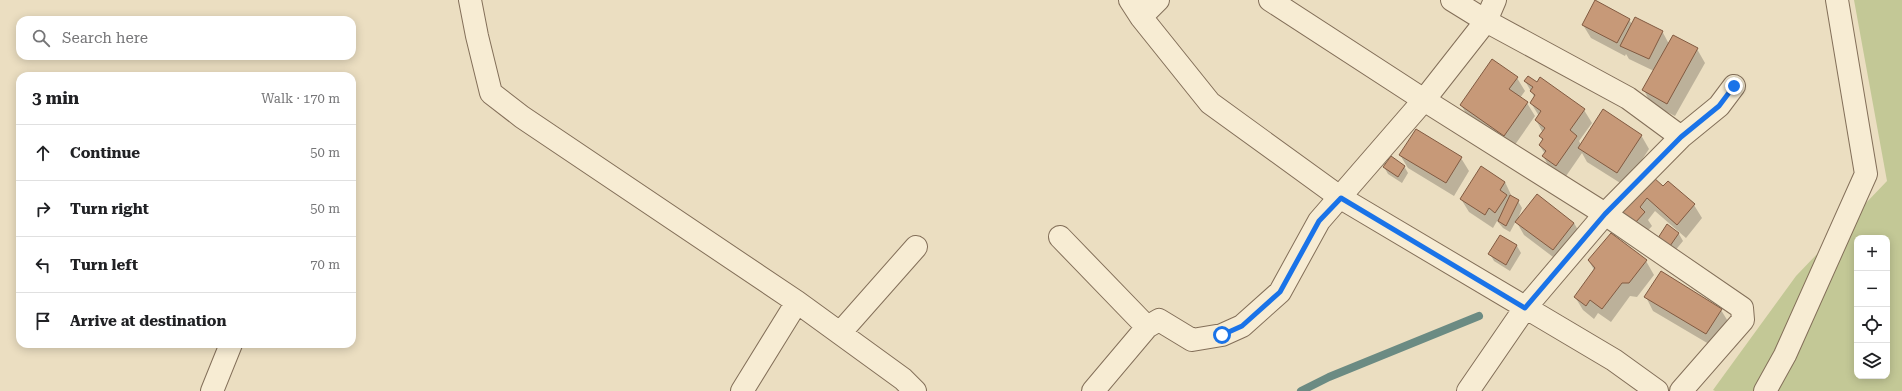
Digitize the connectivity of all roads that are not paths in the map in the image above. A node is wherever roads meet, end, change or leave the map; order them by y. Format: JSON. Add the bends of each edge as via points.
{"nodes":[{"id":1,"x":470,"y":0,"type":"edge"},
{"id":2,"x":1158,"y":0,"type":"edge"},
{"id":3,"x":1270,"y":0,"type":"edge"},
{"id":4,"x":1452,"y":0,"type":"edge"},
{"id":5,"x":1495,"y":0,"type":"edge"},
{"id":6,"x":1837,"y":0,"type":"edge"},
{"id":7,"x":1135,"y":9,"type":"edge"},
{"id":8,"x":1486,"y":21,"type":"junction"},
{"id":9,"x":1734,"y":86,"type":"dead end"},
{"id":10,"x":1424,"y":100,"type":"junction"},
{"id":11,"x":1681,"y":137,"type":"junction"},
{"id":12,"x":1341,"y":198,"type":"junction"},
{"id":13,"x":1605,"y":214,"type":"junction"},
{"id":14,"x":1060,"y":237,"type":"dead end"},
{"id":15,"x":916,"y":247,"type":"dead end"},
{"id":16,"x":797,"y":302,"type":"junction"},
{"id":17,"x":1525,"y":308,"type":"junction"},
{"id":18,"x":1147,"y":327,"type":"junction"},
{"id":19,"x":840,"y":333,"type":"junction"},
{"id":20,"x":229,"y":348,"type":"edge"},
{"id":21,"x":212,"y":391,"type":"edge"},
{"id":22,"x":742,"y":391,"type":"edge"},
{"id":23,"x":915,"y":391,"type":"edge"},
{"id":24,"x":1093,"y":391,"type":"edge"},
{"id":25,"x":1468,"y":391,"type":"edge"},
{"id":26,"x":1657,"y":391,"type":"edge"},
{"id":27,"x":1681,"y":391,"type":"edge"},
{"id":28,"x":1765,"y":391,"type":"edge"}],
"edges":[{"from":1,"to":16,"type":"street","via":[[491,93],[522,117]]},
{"from":2,"to":7,"type":"street"},
{"from":3,"to":10,"type":"street"},
{"from":4,"to":8,"type":"street"},
{"from":5,"to":8,"type":"street"},
{"from":6,"to":28,"type":"street","via":[[1866,174],[1785,355]]},
{"from":7,"to":12,"type":"street","via":[[1210,103]]},
{"from":8,"to":10,"type":"street"},
{"from":8,"to":11,"type":"street","via":[[1628,98]]},
{"from":9,"to":11,"type":"street","via":[[1719,106]]},
{"from":10,"to":12,"type":"street"},
{"from":10,"to":13,"type":"street"},
{"from":11,"to":13,"type":"street"},
{"from":12,"to":17,"type":"street"},
{"from":12,"to":18,"type":"street","via":[[1319,221],[1280,292],[1242,326],[1222,335],[1192,340],[1159,320]]},
{"from":13,"to":17,"type":"street"},
{"from":13,"to":27,"type":"street","via":[[1742,308],[1743,320]]},
{"from":14,"to":18,"type":"street"},
{"from":15,"to":19,"type":"street"},
{"from":16,"to":19,"type":"street"},
{"from":16,"to":22,"type":"street"},
{"from":17,"to":25,"type":"street"},
{"from":17,"to":26,"type":"street","via":[[1614,360]]},
{"from":18,"to":24,"type":"street"},
{"from":19,"to":23,"type":"street","via":[[903,379]]},
{"from":20,"to":21,"type":"street"}]}
